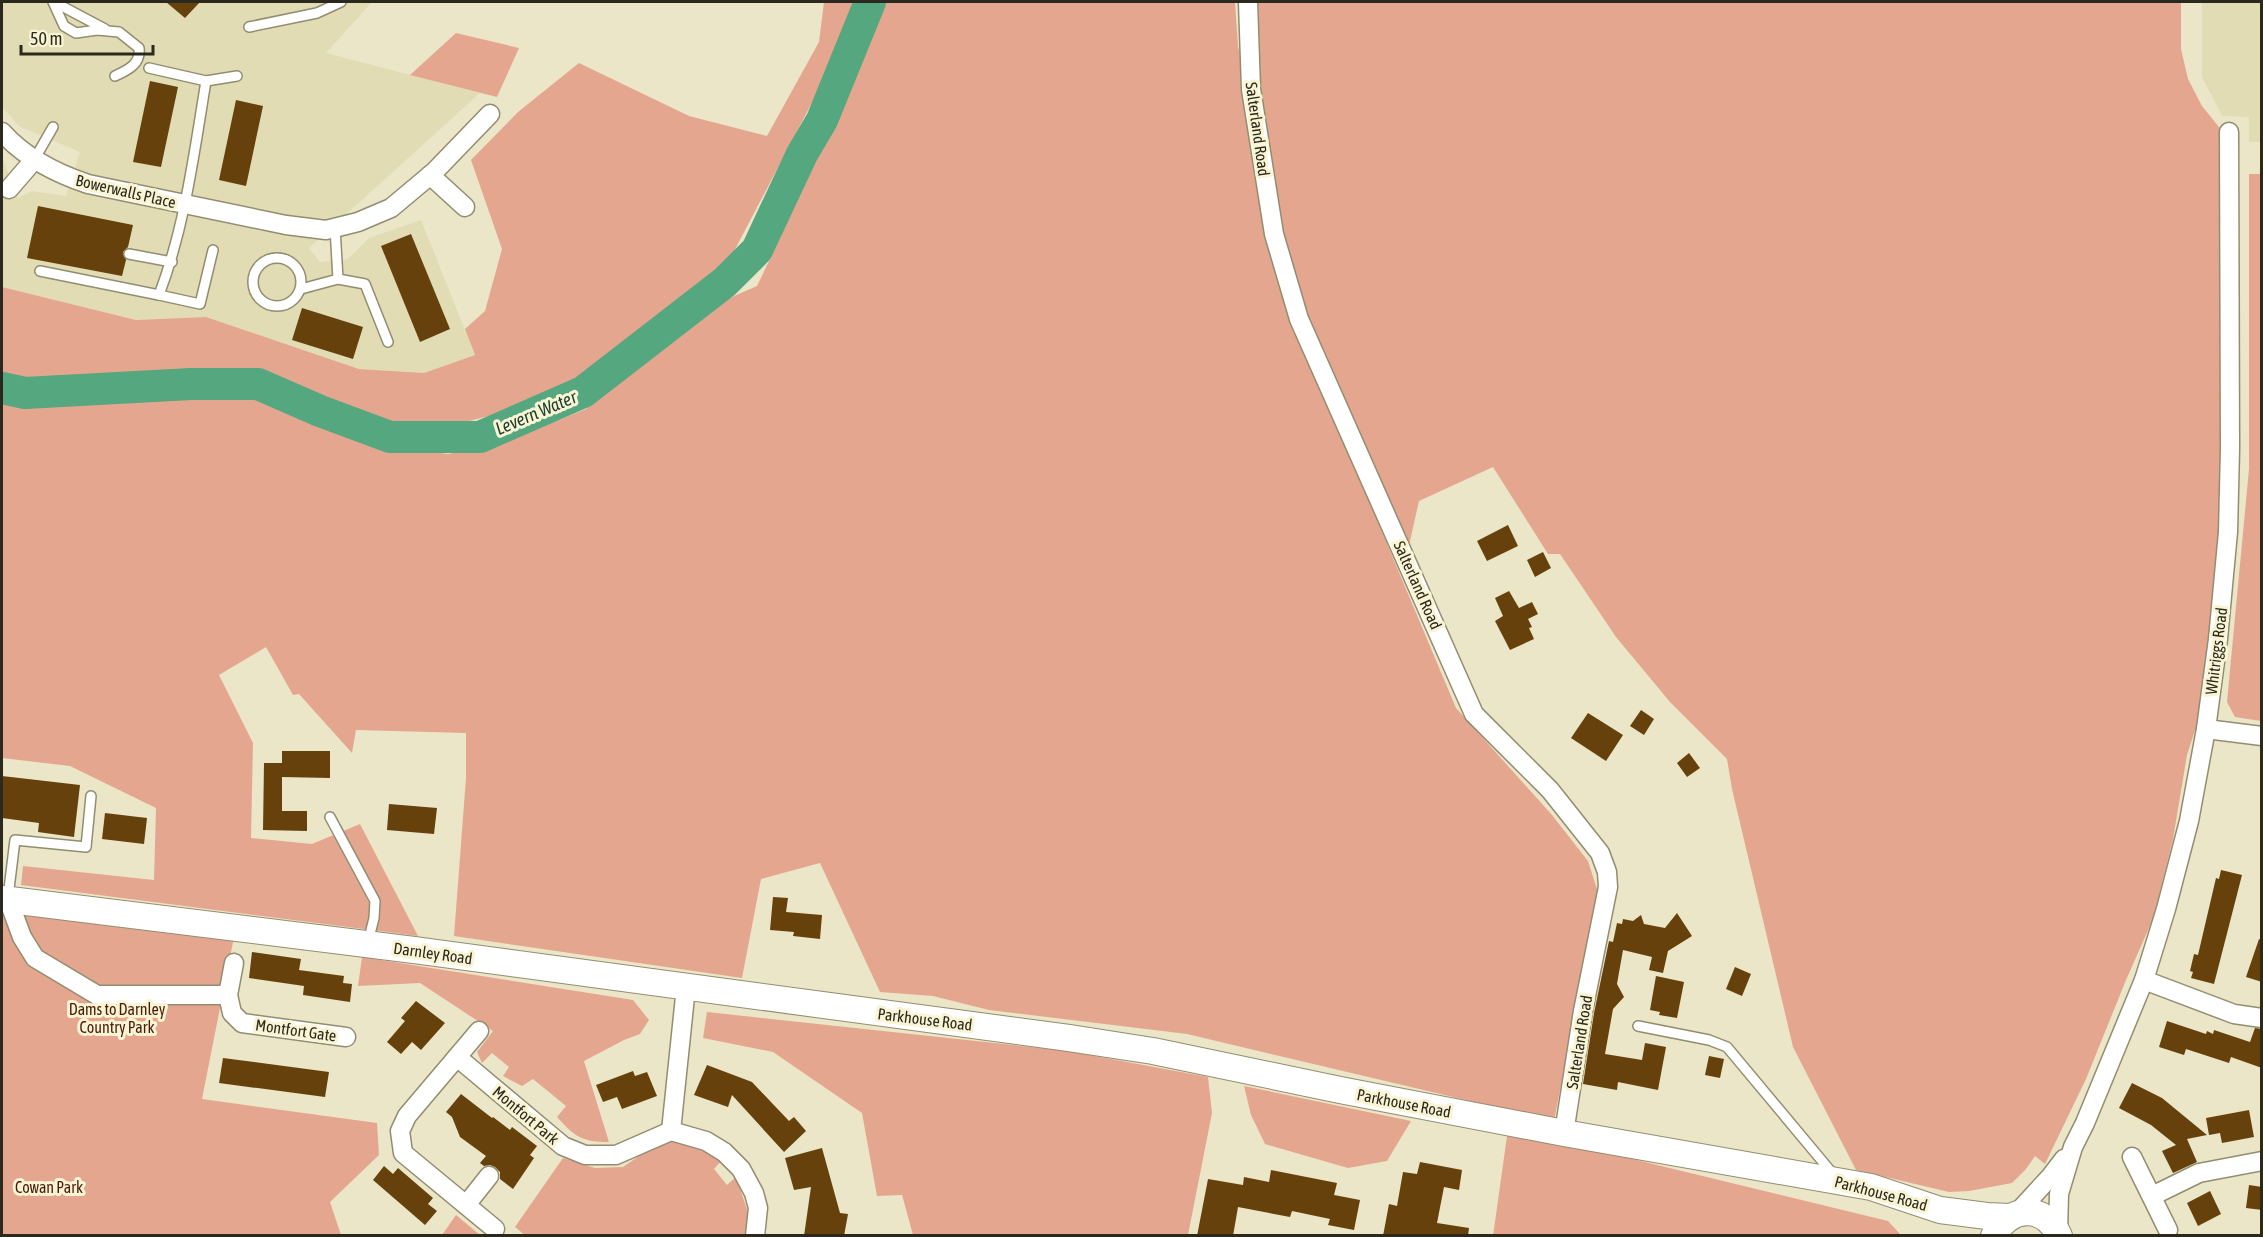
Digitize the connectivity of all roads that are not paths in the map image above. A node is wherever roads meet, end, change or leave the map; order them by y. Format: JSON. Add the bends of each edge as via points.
{"nodes":[{"id":1,"x":53,"y":2,"type":"edge"},
{"id":2,"x":341,"y":2,"type":"edge"},
{"id":3,"x":1248,"y":2,"type":"edge"},
{"id":4,"x":249,"y":27,"type":"dead end"},
{"id":5,"x":109,"y":31,"type":"junction"},
{"id":6,"x":149,"y":68,"type":"dead end"},
{"id":7,"x":115,"y":76,"type":"dead end"},
{"id":8,"x":237,"y":76,"type":"dead end"},
{"id":9,"x":206,"y":81,"type":"junction"},
{"id":10,"x":490,"y":114,"type":"dead end"},
{"id":11,"x":53,"y":126,"type":"dead end"},
{"id":12,"x":2,"y":132,"type":"edge"},
{"id":13,"x":2229,"y":132,"type":"dead end"},
{"id":14,"x":34,"y":160,"type":"junction"},
{"id":15,"x":430,"y":175,"type":"junction"},
{"id":16,"x":9,"y":189,"type":"dead end"},
{"id":17,"x":186,"y":205,"type":"junction"},
{"id":18,"x":465,"y":207,"type":"dead end"},
{"id":19,"x":334,"y":228,"type":"junction"},
{"id":20,"x":213,"y":250,"type":"dead end"},
{"id":21,"x":129,"y":254,"type":"dead end"},
{"id":22,"x":172,"y":262,"type":"junction"},
{"id":23,"x":40,"y":271,"type":"dead end"},
{"id":24,"x":338,"y":279,"type":"junction"},
{"id":25,"x":301,"y":288,"type":"junction"},
{"id":26,"x":159,"y":295,"type":"junction"},
{"id":27,"x":388,"y":342,"type":"dead end"},
{"id":28,"x":2206,"y":729,"type":"junction"},
{"id":29,"x":2262,"y":736,"type":"edge"},
{"id":30,"x":91,"y":796,"type":"dead end"},
{"id":31,"x":330,"y":817,"type":"dead end"},
{"id":32,"x":5,"y":899,"type":"edge"},
{"id":33,"x":367,"y":944,"type":"junction"},
{"id":34,"x":234,"y":963,"type":"dead end"},
{"id":35,"x":2144,"y":980,"type":"junction"},
{"id":36,"x":686,"y":987,"type":"junction"},
{"id":37,"x":228,"y":995,"type":"junction"},
{"id":38,"x":865,"y":1011,"type":"joint"},
{"id":39,"x":2262,"y":1018,"type":"edge"},
{"id":40,"x":1638,"y":1026,"type":"dead end"},
{"id":41,"x":479,"y":1031,"type":"dead end"},
{"id":42,"x":346,"y":1037,"type":"dead end"},
{"id":43,"x":457,"y":1057,"type":"junction"},
{"id":44,"x":671,"y":1131,"type":"junction"},
{"id":45,"x":1564,"y":1133,"type":"junction"},
{"id":46,"x":2073,"y":1148,"type":"junction"},
{"id":47,"x":2132,"y":1157,"type":"dead end"},
{"id":48,"x":2262,"y":1161,"type":"edge"},
{"id":49,"x":489,"y":1176,"type":"dead end"},
{"id":50,"x":1838,"y":1181,"type":"junction"},
{"id":51,"x":2152,"y":1196,"type":"junction"},
{"id":52,"x":466,"y":1205,"type":"junction"},
{"id":53,"x":1940,"y":1209,"type":"junction"},
{"id":54,"x":2006,"y":1222,"type":"edge"},
{"id":55,"x":495,"y":1229,"type":"dead end"},
{"id":56,"x":2168,"y":1230,"type":"dead end"},
{"id":57,"x":2058,"y":1234,"type":"edge"},
{"id":58,"x":755,"y":1236,"type":"edge"},
{"id":59,"x":1974,"y":1236,"type":"edge"}],
"edges":[{"from":1,"to":5,"type":"lane"},
{"from":1,"to":5,"type":"lane","via":[[64,26],[76,33]]},
{"from":2,"to":4,"type":"lane","via":[[317,13]]},
{"from":3,"to":45,"type":"street","name":"Salterland Road","via":[[1251,89],[1274,234],[1299,319],[1474,714],[1550,790],[1600,853],[1607,872],[1608,887]]},
{"from":5,"to":7,"type":"lane","via":[[119,32],[139,48],[140,54],[133,67]]},
{"from":6,"to":9,"type":"lane"},
{"from":8,"to":9,"type":"lane"},
{"from":9,"to":17,"type":"lane","name":"Bowerwalls Place"},
{"from":10,"to":15,"type":"street","name":"Bowerwalls Place"},
{"from":11,"to":14,"type":"lane"},
{"from":12,"to":14,"type":"street","name":"Bowerwalls Place"},
{"from":13,"to":28,"type":"street","name":"Whitriggs Road","via":[[2228,532]]},
{"from":14,"to":16,"type":"street"},
{"from":14,"to":17,"type":"street","name":"Bowerwalls Place","via":[[88,184]]},
{"from":15,"to":18,"type":"street"},
{"from":15,"to":19,"type":"street","name":"Bowerwalls Place","via":[[391,208]]},
{"from":17,"to":19,"type":"street","name":"Bowerwalls Place","via":[[286,225]]},
{"from":17,"to":22,"type":"lane","name":"Bowerwalls Place"},
{"from":19,"to":24,"type":"lane"},
{"from":20,"to":26,"type":"lane","via":[[200,304]]},
{"from":21,"to":22,"type":"lane"},
{"from":22,"to":26,"type":"lane","name":"Bowerwalls Place"},
{"from":23,"to":26,"type":"lane"},
{"from":24,"to":25,"type":"lane"},
{"from":24,"to":27,"type":"lane","via":[[365,284]]},
{"from":25,"to":25,"type":"lane","via":[[300,273],[290,261],[267,260],[256,272],[254,288],[270,305],[292,301]]},
{"from":28,"to":29,"type":"street"},
{"from":28,"to":35,"type":"street","name":"Whitriggs Road","via":[[2189,821]]},
{"from":30,"to":32,"type":"lane","via":[[86,847],[15,840]]},
{"from":31,"to":33,"type":"lane","via":[[375,901]]},
{"from":32,"to":33,"type":"main road","name":"Darnley Road"},
{"from":32,"to":37,"type":"street","via":[[35,958],[97,995]]},
{"from":33,"to":36,"type":"main road","name":"Darnley Road"},
{"from":34,"to":37,"type":"street"},
{"from":35,"to":39,"type":"street","via":[[2234,1014]]},
{"from":35,"to":46,"type":"street","name":"Whitriggs Road"},
{"from":36,"to":38,"type":"main road","name":"Darnley Road"},
{"from":36,"to":44,"type":"street"},
{"from":37,"to":42,"type":"street","name":"Montfort Gate","via":[[232,1013],[242,1023]]},
{"from":38,"to":45,"type":"main road","name":"Parkhouse Road","via":[[1153,1051]]},
{"from":40,"to":50,"type":"lane","via":[[1727,1047]]},
{"from":41,"to":43,"type":"street"},
{"from":43,"to":44,"type":"street","name":"Montfort Park","via":[[563,1146],[585,1155],[616,1155]]},
{"from":43,"to":52,"type":"street","via":[[407,1116],[400,1131],[403,1153]]},
{"from":44,"to":58,"type":"street","via":[[706,1141],[741,1169],[758,1208]]},
{"from":45,"to":50,"type":"main road","name":"Parkhouse Road"},
{"from":46,"to":54,"type":"street","name":"Whitriggs Road"},
{"from":46,"to":57,"type":"street","name":"Whitriggs Road","via":[[2059,1194]]},
{"from":47,"to":51,"type":"street"},
{"from":48,"to":51,"type":"street","via":[[2199,1173]]},
{"from":49,"to":52,"type":"street"},
{"from":50,"to":53,"type":"main road","name":"Parkhouse Road"},
{"from":51,"to":56,"type":"street"},
{"from":52,"to":55,"type":"street"},
{"from":53,"to":54,"type":"main road","name":"Parkhouse Road"},
{"from":53,"to":59,"type":"main road","name":"Parkhouse Road"},
{"from":54,"to":57,"type":"main road","name":"Parkhouse Road","via":[[2034,1213],[2046,1218]]}]}
